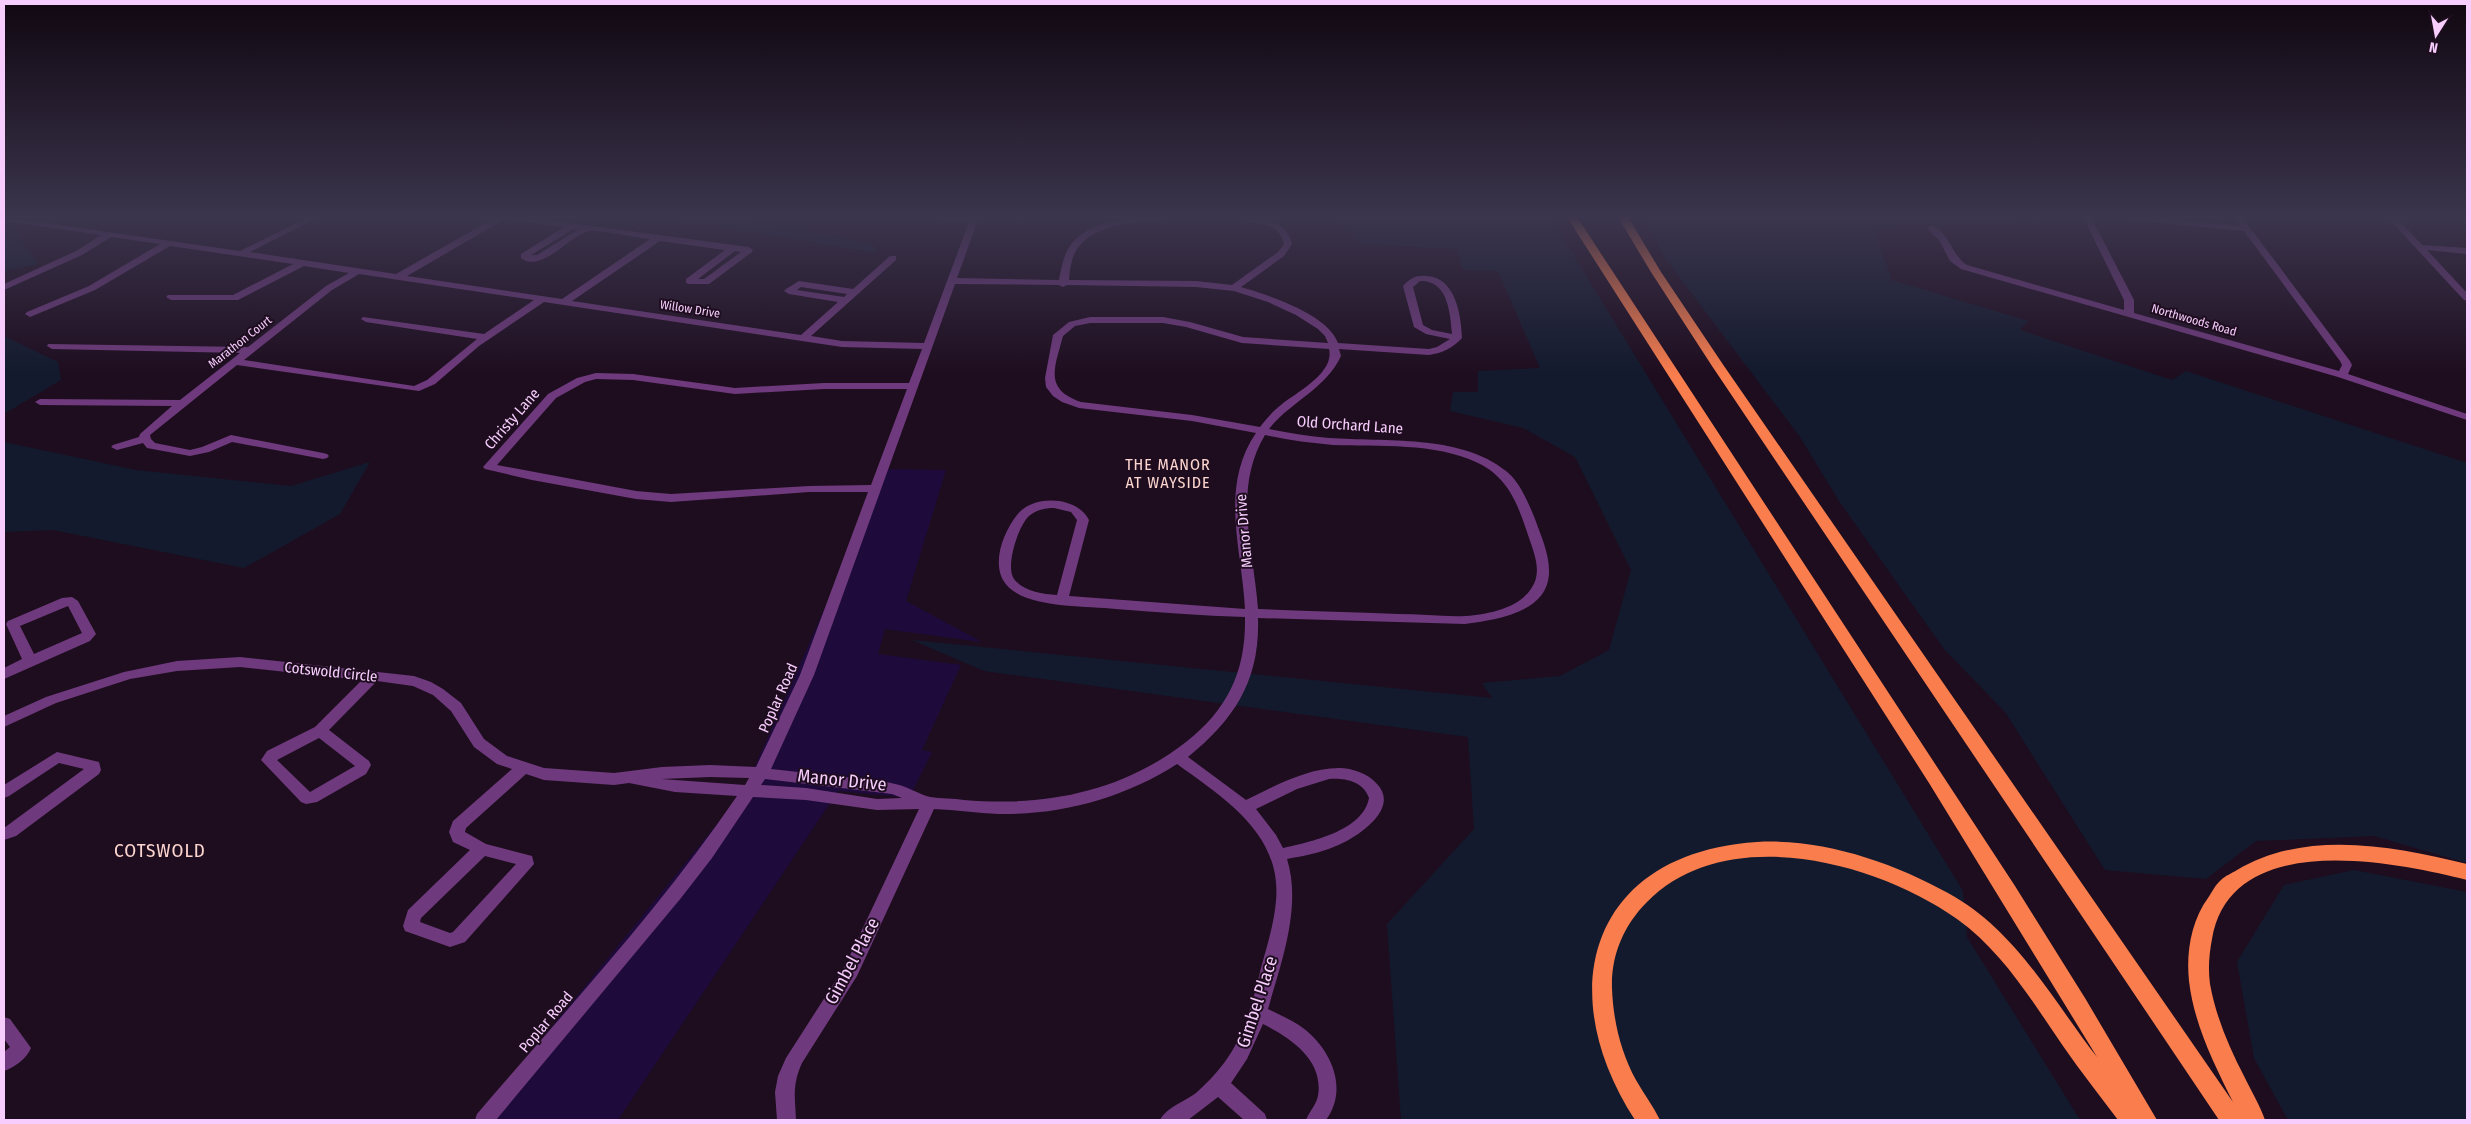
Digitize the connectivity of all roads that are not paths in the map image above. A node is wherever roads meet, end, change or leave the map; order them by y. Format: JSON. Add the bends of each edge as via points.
{"nodes":[{"id":1,"x":43,"y":269,"type":"edge"},
{"id":2,"x":122,"y":269,"type":"edge"},
{"id":3,"x":290,"y":269,"type":"edge"},
{"id":4,"x":342,"y":269,"type":"edge"},
{"id":5,"x":411,"y":269,"type":"edge"},
{"id":6,"x":612,"y":269,"type":"edge"},
{"id":7,"x":703,"y":269,"type":"edge"},
{"id":8,"x":723,"y":269,"type":"edge"},
{"id":9,"x":881,"y":269,"type":"edge"},
{"id":10,"x":956,"y":269,"type":"edge"},
{"id":11,"x":1067,"y":269,"type":"edge"},
{"id":12,"x":1259,"y":269,"type":"edge"},
{"id":13,"x":1606,"y":269,"type":"edge"},
{"id":14,"x":1655,"y":269,"type":"edge"},
{"id":15,"x":1973,"y":269,"type":"edge"},
{"id":16,"x":2113,"y":269,"type":"edge"},
{"id":17,"x":2277,"y":269,"type":"edge"},
{"id":18,"x":2440,"y":269,"type":"edge"},
{"id":19,"x":358,"y":272,"type":"junction"},
{"id":20,"x":398,"y":277,"type":"junction"},
{"id":21,"x":951,"y":284,"type":"junction"},
{"id":22,"x":1063,"y":284,"type":"junction"},
{"id":23,"x":4,"y":287,"type":"edge"},
{"id":24,"x":1233,"y":288,"type":"junction"},
{"id":25,"x":856,"y":292,"type":"junction"},
{"id":26,"x":172,"y":297,"type":"dead end"},
{"id":27,"x":2467,"y":298,"type":"edge"},
{"id":28,"x":542,"y":299,"type":"junction"},
{"id":29,"x":846,"y":300,"type":"junction"},
{"id":30,"x":564,"y":302,"type":"junction"},
{"id":31,"x":30,"y":314,"type":"dead end"},
{"id":32,"x":2130,"y":314,"type":"junction"},
{"id":33,"x":366,"y":319,"type":"dead end"},
{"id":34,"x":485,"y":337,"type":"junction"},
{"id":35,"x":803,"y":338,"type":"junction"},
{"id":36,"x":1457,"y":338,"type":"junction"},
{"id":37,"x":52,"y":346,"type":"dead end"},
{"id":38,"x":928,"y":346,"type":"junction"},
{"id":39,"x":1334,"y":347,"type":"junction"},
{"id":40,"x":249,"y":350,"type":"junction"},
{"id":41,"x":236,"y":362,"type":"junction"},
{"id":42,"x":2342,"y":375,"type":"junction"},
{"id":43,"x":913,"y":386,"type":"junction"},
{"id":44,"x":40,"y":402,"type":"dead end"},
{"id":45,"x":183,"y":403,"type":"junction"},
{"id":46,"x":2467,"y":417,"type":"edge"},
{"id":47,"x":1262,"y":431,"type":"junction"},
{"id":48,"x":145,"y":440,"type":"junction"},
{"id":49,"x":117,"y":447,"type":"dead end"},
{"id":50,"x":322,"y":456,"type":"dead end"},
{"id":51,"x":876,"y":488,"type":"junction"},
{"id":52,"x":1062,"y":600,"type":"junction"},
{"id":53,"x":1251,"y":614,"type":"junction"},
{"id":54,"x":30,"y":661,"type":"junction"},
{"id":55,"x":4,"y":674,"type":"edge"},
{"id":56,"x":374,"y":676,"type":"junction"},
{"id":57,"x":4,"y":722,"type":"edge"},
{"id":58,"x":320,"y":731,"type":"junction"},
{"id":59,"x":1179,"y":758,"type":"junction"},
{"id":60,"x":524,"y":768,"type":"junction"},
{"id":61,"x":761,"y":773,"type":"junction"},
{"id":62,"x":632,"y":778,"type":"junction"},
{"id":63,"x":750,"y":791,"type":"junction"},
{"id":64,"x":4,"y":792,"type":"edge"},
{"id":65,"x":929,"y":802,"type":"junction"},
{"id":66,"x":1244,"y":808,"type":"junction"},
{"id":67,"x":4,"y":834,"type":"edge"},
{"id":68,"x":482,"y":849,"type":"junction"},
{"id":69,"x":1278,"y":855,"type":"junction"},
{"id":70,"x":2467,"y":872,"type":"edge"},
{"id":71,"x":1257,"y":1013,"type":"junction"},
{"id":72,"x":4,"y":1025,"type":"edge"},
{"id":73,"x":4,"y":1063,"type":"edge"},
{"id":74,"x":1219,"y":1084,"type":"junction"},
{"id":75,"x":484,"y":1120,"type":"edge"},
{"id":76,"x":786,"y":1120,"type":"edge"},
{"id":77,"x":1170,"y":1120,"type":"edge"},
{"id":78,"x":1258,"y":1120,"type":"edge"},
{"id":79,"x":1315,"y":1120,"type":"edge"},
{"id":80,"x":1648,"y":1120,"type":"edge"},
{"id":81,"x":2132,"y":1120,"type":"edge"},
{"id":82,"x":2146,"y":1120,"type":"edge"},
{"id":83,"x":2232,"y":1120,"type":"edge"},
{"id":84,"x":2254,"y":1120,"type":"edge"}],
"edges":[{"from":1,"to":23,"type":"street"},
{"from":2,"to":31,"type":"street","via":[[85,291]]},
{"from":3,"to":26,"type":"street","via":[[235,298]]},
{"from":4,"to":19,"type":"street","name":"Willow Drive"},
{"from":5,"to":20,"type":"street"},
{"from":6,"to":30,"type":"street"},
{"from":7,"to":8,"type":"street","via":[[689,282],[706,282]]},
{"from":9,"to":25,"type":"street"},
{"from":10,"to":21,"type":"street","name":"Poplar Road"},
{"from":11,"to":22,"type":"street"},
{"from":12,"to":24,"type":"street"},
{"from":13,"to":82,"type":"highway","via":[[1967,829],[2095,1032]]},
{"from":14,"to":83,"type":"highway"},
{"from":15,"to":32,"type":"street","name":"Northwoods Road"},
{"from":16,"to":32,"type":"street","via":[[2129,300]]},
{"from":17,"to":42,"type":"street","via":[[2345,361],[2347,365]]},
{"from":18,"to":27,"type":"street"},
{"from":19,"to":20,"type":"street","name":"Willow Drive"},
{"from":19,"to":40,"type":"street","name":"Marathon Court","via":[[329,288]]},
{"from":20,"to":28,"type":"street","name":"Willow Drive"},
{"from":21,"to":22,"type":"street","via":[[1033,287]]},
{"from":21,"to":38,"type":"street","name":"Poplar Road"},
{"from":22,"to":24,"type":"street","via":[[1196,284]]},
{"from":24,"to":39,"type":"street","via":[[1263,297],[1314,322],[1330,336]]},
{"from":25,"to":29,"type":"street"},
{"from":25,"to":29,"type":"street","via":[[799,284],[789,291]]},
{"from":28,"to":30,"type":"street","name":"Willow Drive"},
{"from":28,"to":34,"type":"street"},
{"from":29,"to":35,"type":"street"},
{"from":30,"to":35,"type":"street","name":"Willow Drive"},
{"from":32,"to":42,"type":"street","name":"Northwoods Road"},
{"from":33,"to":34,"type":"street"},
{"from":34,"to":41,"type":"street","via":[[432,382],[415,389]]},
{"from":35,"to":38,"type":"street","name":"Willow Drive","via":[[850,345]]},
{"from":36,"to":36,"type":"street","via":[[1457,325],[1444,286],[1430,279],[1417,279],[1409,284],[1420,327]]},
{"from":36,"to":39,"type":"street","name":"Old Orchard Lane","via":[[1444,349],[1430,352]]},
{"from":37,"to":40,"type":"street"},
{"from":38,"to":43,"type":"street","name":"Poplar Road"},
{"from":39,"to":47,"type":"street","name":"Manor Drive","via":[[1336,356],[1329,371],[1279,412]]},
{"from":39,"to":47,"type":"street","name":"Old Orchard Lane","via":[[1242,340],[1163,320],[1090,320],[1072,324],[1058,336],[1049,380],[1052,392],[1068,402]]},
{"from":40,"to":41,"type":"street","name":"Marathon Court"},
{"from":41,"to":45,"type":"street","name":"Marathon Court"},
{"from":42,"to":46,"type":"street","name":"Northwoods Road"},
{"from":43,"to":51,"type":"street","name":"Poplar Road"},
{"from":43,"to":51,"type":"street","name":"Christy Lane","via":[[735,391],[633,377],[596,376],[581,380],[552,396],[489,467],[636,495],[671,498]]},
{"from":44,"to":45,"type":"street"},
{"from":45,"to":48,"type":"street","name":"Marathon Court","via":[[150,429]]},
{"from":47,"to":53,"type":"street","name":"Manor Drive","via":[[1250,451],[1241,481],[1240,503]]},
{"from":47,"to":53,"type":"street","name":"Old Orchard Lane","via":[[1310,440],[1443,450],[1484,462],[1502,473],[1515,488],[1544,571],[1539,588],[1531,598],[1516,608],[1486,618]]},
{"from":48,"to":49,"type":"street"},
{"from":48,"to":50,"type":"street","via":[[150,446],[190,453],[231,438]]},
{"from":51,"to":61,"type":"street","name":"Poplar Road","via":[[807,675]]},
{"from":52,"to":52,"type":"street","name":"Old Orchard Lane","via":[[1027,594],[1011,583],[1005,574],[1004,563],[1019,519],[1029,510],[1045,505],[1073,508],[1083,520]]},
{"from":52,"to":53,"type":"street","name":"Old Orchard Lane"},
{"from":53,"to":59,"type":"street","name":"Manor Drive","via":[[1248,658],[1238,691],[1216,723]]},
{"from":54,"to":54,"type":"street","via":[[13,624],[72,601],[89,634]]},
{"from":54,"to":55,"type":"street"},
{"from":56,"to":57,"type":"street","name":"Cotswold Circle","via":[[240,662],[177,666],[100,683],[51,700]]},
{"from":56,"to":58,"type":"street"},
{"from":56,"to":60,"type":"street","name":"Cotswold Circle","via":[[414,681],[438,692],[456,708],[479,743],[502,760]]},
{"from":58,"to":58,"type":"street","via":[[268,760],[306,798],[312,798],[361,770],[364,765]]},
{"from":59,"to":65,"type":"street","name":"Manor Drive","via":[[1129,784],[1066,802],[1009,808]]},
{"from":59,"to":66,"type":"street","name":"Gimbel Place"},
{"from":60,"to":62,"type":"street","name":"Cotswold Circle","via":[[559,777]]},
{"from":60,"to":68,"type":"street","via":[[459,825],[459,838]]},
{"from":61,"to":62,"type":"street","name":"Cotswold Circle","via":[[710,771]]},
{"from":61,"to":63,"type":"street","name":"Poplar Road"},
{"from":61,"to":65,"type":"street","name":"Manor Drive","via":[[894,789]]},
{"from":62,"to":63,"type":"street","name":"Cotswold Circle","via":[[657,785]]},
{"from":63,"to":65,"type":"street","name":"Manor Drive","via":[[804,794],[887,805]]},
{"from":63,"to":75,"type":"street","name":"Poplar Road","via":[[676,893]]},
{"from":64,"to":67,"type":"street","via":[[56,757],[94,766],[94,770]]},
{"from":65,"to":76,"type":"street","name":"Gimbel Place","via":[[851,971],[795,1058],[784,1092]]},
{"from":66,"to":69,"type":"street","name":"Gimbel Place","via":[[1259,824]]},
{"from":66,"to":69,"type":"street","via":[[1326,774],[1355,776],[1374,790],[1377,803],[1374,811],[1339,838]]},
{"from":68,"to":68,"type":"street","via":[[414,915],[411,926],[450,940],[459,937],[526,864],[526,860]]},
{"from":69,"to":71,"type":"street","name":"Gimbel Place","via":[[1284,881],[1284,905]]},
{"from":70,"to":84,"type":"highway","via":[[2391,855],[2319,852],[2278,860],[2248,872],[2224,890],[2210,909],[2201,933],[2198,962],[2201,994],[2226,1064]]},
{"from":71,"to":74,"type":"street","name":"Gimbel Place","via":[[1248,1042]]},
{"from":71,"to":79,"type":"street","via":[[1295,1032],[1317,1056],[1327,1075],[1329,1097],[1324,1111]]},
{"from":72,"to":73,"type":"street","via":[[22,1048]]},
{"from":74,"to":77,"type":"street","name":"Gimbel Place"},
{"from":74,"to":78,"type":"street"},
{"from":80,"to":81,"type":"highway","via":[[1618,1067],[1602,1013],[1601,981],[1610,939],[1632,902],[1664,875],[1719,854],[1774,849],[1828,855],[1880,869],[1942,899],[1982,926],[2014,957]]}]}
